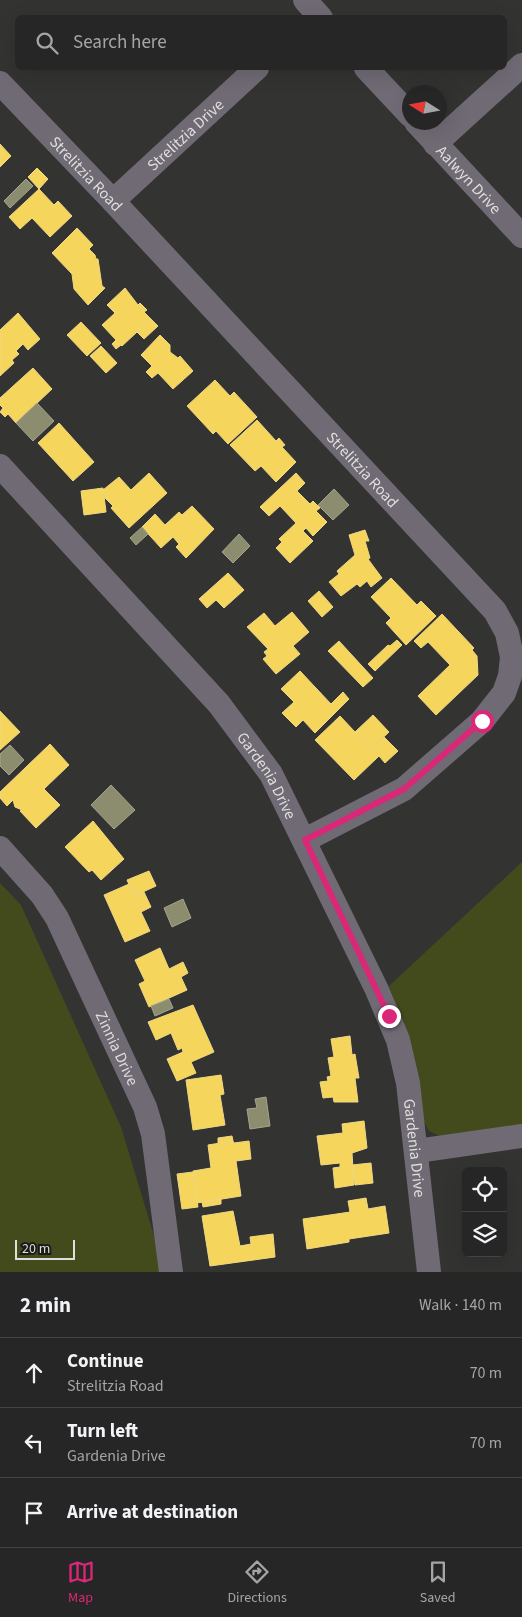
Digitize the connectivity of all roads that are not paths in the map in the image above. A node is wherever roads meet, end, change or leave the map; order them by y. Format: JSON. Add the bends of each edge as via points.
{"nodes":[{"id":1,"x":522,"y":65,"type":"edge"},
{"id":2,"x":255,"y":70,"type":"edge"},
{"id":3,"x":368,"y":70,"type":"edge"},
{"id":4,"x":0,"y":83,"type":"edge"},
{"id":5,"x":402,"y":107,"type":"edge"},
{"id":6,"x":423,"y":130,"type":"edge"},
{"id":7,"x":435,"y":144,"type":"junction"},
{"id":8,"x":113,"y":201,"type":"junction"},
{"id":9,"x":522,"y":236,"type":"edge"},
{"id":10,"x":0,"y":466,"type":"edge"},
{"id":11,"x":305,"y":840,"type":"junction"},
{"id":12,"x":0,"y":848,"type":"edge"},
{"id":13,"x":522,"y":1136,"type":"edge"},
{"id":14,"x":417,"y":1151,"type":"junction"},
{"id":15,"x":171,"y":1272,"type":"edge"},
{"id":16,"x":429,"y":1272,"type":"edge"}],
"edges":[{"from":1,"to":7,"type":"street"},
{"from":2,"to":8,"type":"street","name":"Strelitzia Drive"},
{"from":3,"to":5,"type":"street"},
{"from":4,"to":8,"type":"street","name":"Strelitzia Road"},
{"from":6,"to":7,"type":"street","name":"Aalwyn Drive"},
{"from":7,"to":9,"type":"street","name":"Aalwyn Drive"},
{"from":8,"to":11,"type":"street","name":"Strelitzia Road","via":[[495,612],[507,633],[512,657],[510,676],[504,693],[482,721],[404,789]]},
{"from":10,"to":11,"type":"street","name":"Gardenia Drive","via":[[237,724],[271,774]]},
{"from":11,"to":14,"type":"street","name":"Gardenia Drive","via":[[398,1040],[408,1083]]},
{"from":12,"to":15,"type":"street","name":"Zinnia Drive","via":[[42,895],[56,918],[145,1107],[153,1134]]},
{"from":13,"to":14,"type":"street"},
{"from":14,"to":16,"type":"street","name":"Gardenia Drive"}]}
